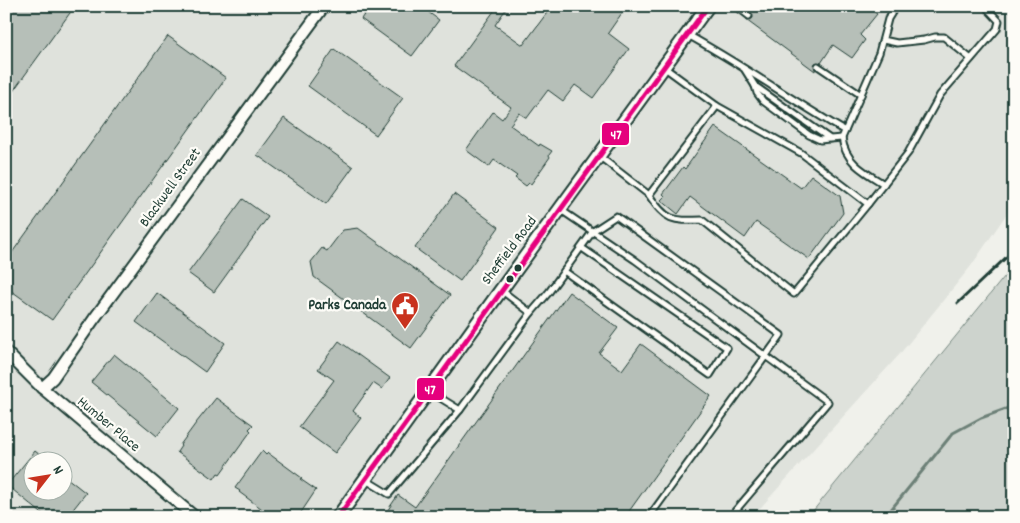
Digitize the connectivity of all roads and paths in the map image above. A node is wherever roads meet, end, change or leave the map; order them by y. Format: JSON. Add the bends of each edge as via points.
{"nodes":[{"id":1,"x":324,"y":6,"type":"edge"},
{"id":2,"x":708,"y":6,"type":"edge"},
{"id":3,"x":736,"y":6,"type":"edge"},
{"id":4,"x":896,"y":6,"type":"edge"},
{"id":5,"x":985,"y":6,"type":"edge"},
{"id":6,"x":749,"y":16,"type":"dead end"},
{"id":7,"x":688,"y":35,"type":"junction"},
{"id":8,"x":883,"y":40,"type":"junction"},
{"id":9,"x":971,"y":59,"type":"junction"},
{"id":10,"x":818,"y":66,"type":"dead end"},
{"id":11,"x":665,"y":68,"type":"junction"},
{"id":12,"x":744,"y":68,"type":"junction"},
{"id":13,"x":755,"y":86,"type":"junction"},
{"id":14,"x":861,"y":95,"type":"junction"},
{"id":15,"x":717,"y":106,"type":"junction"},
{"id":16,"x":845,"y":131,"type":"junction"},
{"id":17,"x":842,"y":138,"type":"junction"},
{"id":18,"x":830,"y":139,"type":"junction"},
{"id":19,"x":599,"y":156,"type":"junction"},
{"id":20,"x":884,"y":184,"type":"junction"},
{"id":21,"x":648,"y":195,"type":"junction"},
{"id":22,"x":868,"y":204,"type":"junction"},
{"id":23,"x":561,"y":210,"type":"junction"},
{"id":24,"x":592,"y":231,"type":"junction"},
{"id":25,"x":582,"y":248,"type":"junction"},
{"id":26,"x":564,"y":271,"type":"junction"},
{"id":27,"x":501,"y":290,"type":"junction"},
{"id":28,"x":531,"y":312,"type":"junction"},
{"id":29,"x":6,"y":352,"type":"edge"},
{"id":30,"x":767,"y":356,"type":"junction"},
{"id":31,"x":42,"y":388,"type":"junction"},
{"id":32,"x":429,"y":391,"type":"junction"},
{"id":33,"x":460,"y":410,"type":"junction"},
{"id":34,"x":365,"y":480,"type":"junction"},
{"id":35,"x":195,"y":517,"type":"edge"},
{"id":36,"x":338,"y":517,"type":"edge"},
{"id":37,"x":649,"y":517,"type":"edge"},
{"id":38,"x":730,"y":517,"type":"edge"}],
"edges":[{"from":1,"to":31,"type":"street","name":"Blackwell Street","via":[[53,378]]},
{"from":2,"to":7,"type":"street","name":"Sheffield Road"},
{"from":3,"to":6,"type":"lane"},
{"from":4,"to":8,"type":"lane","via":[[888,19]]},
{"from":5,"to":9,"type":"lane","via":[[999,21],[997,29]]},
{"from":7,"to":11,"type":"street","name":"Sheffield Road"},
{"from":7,"to":12,"type":"lane"},
{"from":8,"to":9,"type":"lane","via":[[897,43],[944,37]]},
{"from":8,"to":14,"type":"lane"},
{"from":9,"to":20,"type":"lane","via":[[940,96],[908,153]]},
{"from":10,"to":14,"type":"lane"},
{"from":11,"to":15,"type":"lane"},
{"from":11,"to":19,"type":"street","name":"Sheffield Road"},
{"from":12,"to":13,"type":"lane"},
{"from":12,"to":16,"type":"lane"},
{"from":13,"to":18,"type":"lane"},
{"from":13,"to":18,"type":"lane","via":[[763,101],[809,136]]},
{"from":14,"to":16,"type":"lane"},
{"from":15,"to":21,"type":"lane"},
{"from":15,"to":22,"type":"lane","via":[[801,153]]},
{"from":16,"to":17,"type":"lane"},
{"from":17,"to":18,"type":"lane"},
{"from":17,"to":20,"type":"lane","via":[[843,149],[858,168]]},
{"from":19,"to":21,"type":"lane"},
{"from":19,"to":23,"type":"street","name":"Sheffield Road"},
{"from":20,"to":22,"type":"lane"},
{"from":21,"to":22,"type":"lane","via":[[658,209],[675,221],[702,220],[794,294]]},
{"from":23,"to":24,"type":"lane"},
{"from":23,"to":27,"type":"street","name":"Sheffield Road"},
{"from":24,"to":25,"type":"lane"},
{"from":24,"to":30,"type":"lane"},
{"from":24,"to":30,"type":"lane","via":[[616,216],[781,335]]},
{"from":25,"to":26,"type":"lane"},
{"from":25,"to":26,"type":"lane","via":[[727,348],[710,375]]},
{"from":26,"to":28,"type":"lane"},
{"from":27,"to":28,"type":"lane"},
{"from":27,"to":32,"type":"street","name":"Sheffield Road"},
{"from":28,"to":33,"type":"lane"},
{"from":29,"to":31,"type":"street","name":"Humber Place"},
{"from":30,"to":37,"type":"lane"},
{"from":30,"to":38,"type":"lane","via":[[828,402]]},
{"from":31,"to":35,"type":"street","name":"Humber Place"},
{"from":32,"to":33,"type":"lane"},
{"from":32,"to":34,"type":"street","name":"Sheffield Road"},
{"from":33,"to":34,"type":"lane","via":[[389,494]]},
{"from":34,"to":36,"type":"street","name":"Sheffield Road"}]}
